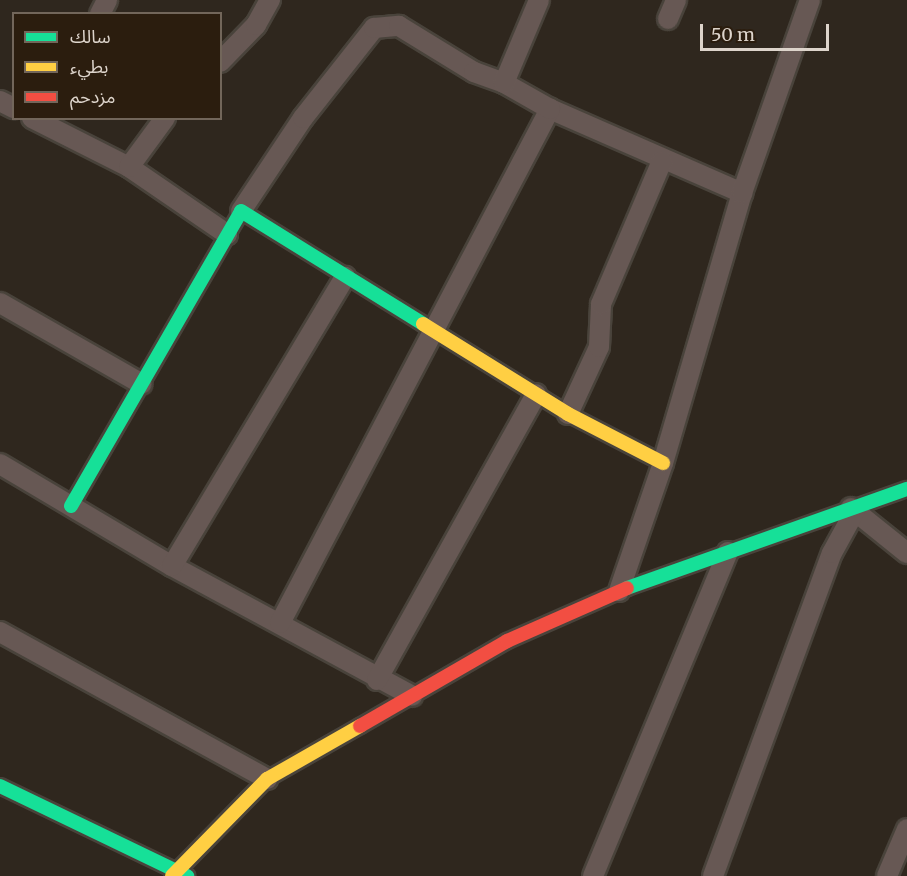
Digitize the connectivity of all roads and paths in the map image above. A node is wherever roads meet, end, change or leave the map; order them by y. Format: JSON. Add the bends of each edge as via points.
{"nodes":[{"id":1,"x":270,"y":0,"type":"edge"},
{"id":2,"x":539,"y":0,"type":"edge"},
{"id":3,"x":676,"y":0,"type":"edge"},
{"id":4,"x":810,"y":0,"type":"edge"},
{"id":5,"x":668,"y":19,"type":"dead end"},
{"id":6,"x":222,"y":60,"type":"edge"},
{"id":7,"x":504,"y":83,"type":"junction"},
{"id":8,"x":550,"y":109,"type":"junction"},
{"id":9,"x":38,"y":120,"type":"edge"},
{"id":10,"x":164,"y":120,"type":"edge"},
{"id":11,"x":662,"y":162,"type":"junction"},
{"id":12,"x":129,"y":167,"type":"junction"},
{"id":13,"x":742,"y":193,"type":"junction"},
{"id":14,"x":242,"y":211,"type":"junction"},
{"id":15,"x":227,"y":234,"type":"junction"},
{"id":16,"x":345,"y":277,"type":"junction"},
{"id":17,"x":0,"y":303,"type":"edge"},
{"id":18,"x":437,"y":332,"type":"junction"},
{"id":19,"x":142,"y":384,"type":"junction"},
{"id":20,"x":536,"y":394,"type":"junction"},
{"id":21,"x":568,"y":414,"type":"junction"},
{"id":22,"x":663,"y":463,"type":"junction"},
{"id":23,"x":0,"y":464,"type":"edge"},
{"id":24,"x":907,"y":489,"type":"edge"},
{"id":25,"x":71,"y":506,"type":"junction"},
{"id":26,"x":853,"y":510,"type":"junction"},
{"id":27,"x":728,"y":552,"type":"junction"},
{"id":28,"x":907,"y":553,"type":"edge"},
{"id":29,"x":172,"y":566,"type":"junction"},
{"id":30,"x":618,"y":591,"type":"junction"},
{"id":31,"x":280,"y":623,"type":"junction"},
{"id":32,"x":0,"y":632,"type":"edge"},
{"id":33,"x":377,"y":680,"type":"junction"},
{"id":34,"x":412,"y":696,"type":"junction"},
{"id":35,"x":267,"y":779,"type":"junction"},
{"id":36,"x":0,"y":786,"type":"edge"},
{"id":37,"x":907,"y":829,"type":"edge"},
{"id":38,"x":178,"y":874,"type":"edge"},
{"id":39,"x":593,"y":876,"type":"edge"},
{"id":40,"x":712,"y":876,"type":"edge"},
{"id":41,"x":887,"y":876,"type":"edge"}],
"edges":[{"from":1,"to":6,"type":"street","via":[[255,25]]},
{"from":2,"to":7,"type":"street"},
{"from":3,"to":5,"type":"street"},
{"from":4,"to":13,"type":"street"},
{"from":7,"to":8,"type":"street"},
{"from":7,"to":14,"type":"street","via":[[474,72],[399,26],[374,28],[303,118]]},
{"from":8,"to":11,"type":"street"},
{"from":8,"to":18,"type":"street"},
{"from":9,"to":12,"type":"street"},
{"from":10,"to":12,"type":"street"},
{"from":11,"to":13,"type":"street"},
{"from":11,"to":21,"type":"street","via":[[601,304],[599,347]]},
{"from":12,"to":15,"type":"street"},
{"from":13,"to":22,"type":"street"},
{"from":14,"to":15,"type":"main road"},
{"from":14,"to":16,"type":"main road"},
{"from":15,"to":19,"type":"main road"},
{"from":16,"to":18,"type":"main road"},
{"from":16,"to":29,"type":"street"},
{"from":17,"to":19,"type":"street"},
{"from":18,"to":20,"type":"main road"},
{"from":18,"to":31,"type":"street"},
{"from":19,"to":25,"type":"main road"},
{"from":20,"to":21,"type":"main road"},
{"from":20,"to":33,"type":"street"},
{"from":21,"to":22,"type":"main road"},
{"from":22,"to":30,"type":"street"},
{"from":23,"to":25,"type":"street"},
{"from":24,"to":26,"type":"main road"},
{"from":25,"to":29,"type":"street"},
{"from":26,"to":27,"type":"main road"},
{"from":26,"to":28,"type":"street"},
{"from":26,"to":40,"type":"street","via":[[832,552]]},
{"from":27,"to":30,"type":"main road"},
{"from":27,"to":39,"type":"street"},
{"from":29,"to":31,"type":"street"},
{"from":30,"to":34,"type":"main road","via":[[527,631]]},
{"from":31,"to":33,"type":"street"},
{"from":32,"to":35,"type":"street"},
{"from":33,"to":34,"type":"street"},
{"from":34,"to":35,"type":"main road"},
{"from":35,"to":38,"type":"main road"},
{"from":36,"to":38,"type":"main road"},
{"from":37,"to":41,"type":"street"}]}
